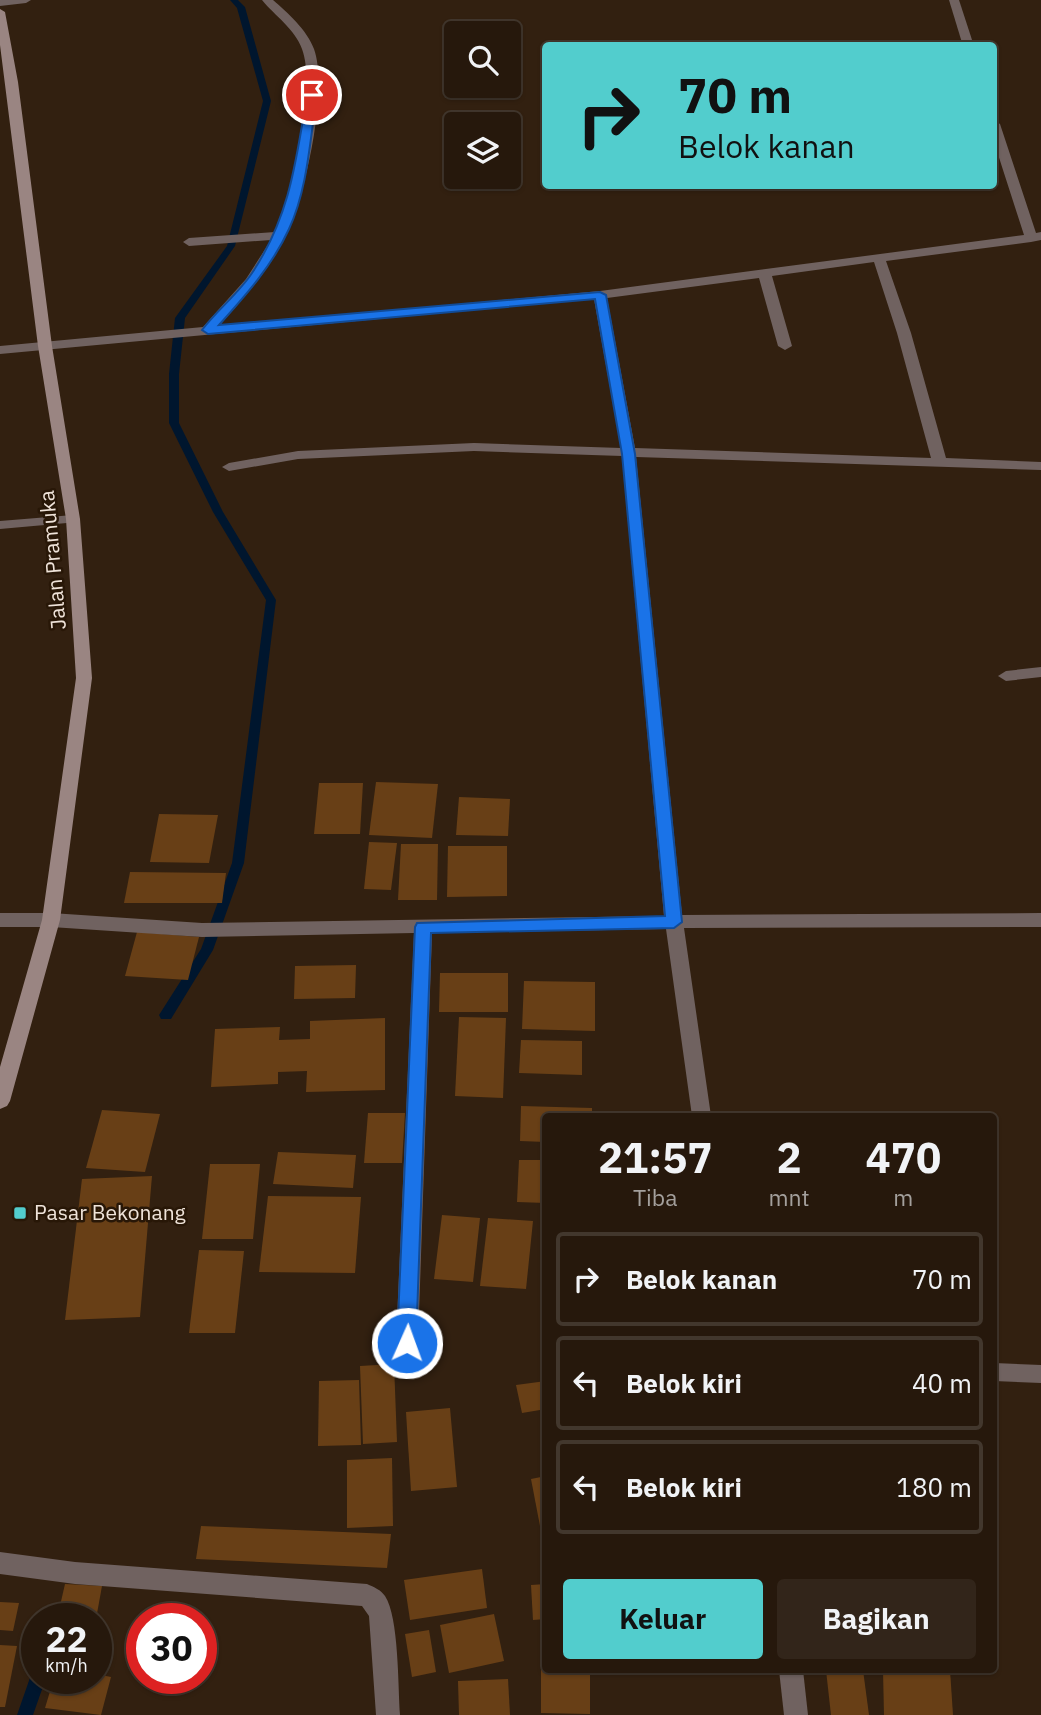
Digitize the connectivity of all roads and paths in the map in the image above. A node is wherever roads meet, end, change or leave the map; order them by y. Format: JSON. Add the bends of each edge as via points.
{"nodes":[{"id":1,"x":26,"y":0,"type":"edge"},
{"id":2,"x":268,"y":0,"type":"edge"},
{"id":3,"x":954,"y":0,"type":"edge"},
{"id":4,"x":0,"y":3,"type":"edge"},
{"id":5,"x":0,"y":12,"type":"edge"},
{"id":6,"x":968,"y":42,"type":"edge"},
{"id":7,"x":6,"y":82,"type":"edge"},
{"id":8,"x":997,"y":132,"type":"edge"},
{"id":9,"x":279,"y":236,"type":"junction"},
{"id":10,"x":1036,"y":237,"type":"edge"},
{"id":11,"x":189,"y":242,"type":"dead end"},
{"id":12,"x":879,"y":259,"type":"junction"},
{"id":13,"x":764,"y":272,"type":"junction"},
{"id":14,"x":600,"y":295,"type":"junction"},
{"id":15,"x":208,"y":330,"type":"junction"},
{"id":16,"x":45,"y":346,"type":"junction"},
{"id":17,"x":785,"y":346,"type":"dead end"},
{"id":18,"x":0,"y":350,"type":"edge"},
{"id":19,"x":629,"y":454,"type":"junction"},
{"id":20,"x":940,"y":463,"type":"junction"},
{"id":21,"x":1041,"y":466,"type":"edge"},
{"id":22,"x":229,"y":467,"type":"dead end"},
{"id":23,"x":74,"y":519,"type":"junction"},
{"id":24,"x":0,"y":525,"type":"edge"},
{"id":25,"x":1041,"y":672,"type":"edge"},
{"id":26,"x":1006,"y":676,"type":"dead end"},
{"id":27,"x":0,"y":920,"type":"edge"},
{"id":28,"x":51,"y":920,"type":"junction"},
{"id":29,"x":1041,"y":920,"type":"edge"},
{"id":30,"x":674,"y":922,"type":"junction"},
{"id":31,"x":423,"y":927,"type":"junction"},
{"id":32,"x":0,"y":1101,"type":"edge"},
{"id":33,"x":702,"y":1113,"type":"edge"},
{"id":34,"x":407,"y":1343,"type":"dead end"},
{"id":35,"x":997,"y":1372,"type":"edge"},
{"id":36,"x":1041,"y":1374,"type":"edge"},
{"id":37,"x":0,"y":1563,"type":"edge"},
{"id":38,"x":791,"y":1673,"type":"edge"},
{"id":39,"x":387,"y":1715,"type":"edge"},
{"id":40,"x":796,"y":1715,"type":"edge"}],
"edges":[{"from":1,"to":4,"type":"street"},
{"from":2,"to":9,"type":"street","via":[[309,50],[312,95],[298,181]]},
{"from":3,"to":6,"type":"street"},
{"from":5,"to":7,"type":"main road","name":"Jalan Pramuka"},
{"from":7,"to":16,"type":"main road","name":"Jalan Pramuka"},
{"from":8,"to":10,"type":"street"},
{"from":9,"to":11,"type":"street"},
{"from":9,"to":15,"type":"street","via":[[256,277]]},
{"from":10,"to":12,"type":"street"},
{"from":12,"to":13,"type":"street"},
{"from":12,"to":20,"type":"street"},
{"from":13,"to":14,"type":"street"},
{"from":13,"to":17,"type":"street"},
{"from":14,"to":15,"type":"street"},
{"from":14,"to":19,"type":"street"},
{"from":15,"to":16,"type":"street"},
{"from":16,"to":18,"type":"street"},
{"from":16,"to":23,"type":"main road","name":"Jalan Pramuka"},
{"from":19,"to":20,"type":"street"},
{"from":19,"to":22,"type":"street","via":[[435,447],[298,455]]},
{"from":19,"to":30,"type":"street"},
{"from":20,"to":21,"type":"street"},
{"from":23,"to":24,"type":"street"},
{"from":23,"to":28,"type":"main road","name":"Jalan Pramuka","via":[[83,678]]},
{"from":25,"to":26,"type":"street"},
{"from":27,"to":28,"type":"street"},
{"from":28,"to":31,"type":"street","via":[[202,930]]},
{"from":28,"to":32,"type":"main road","name":"Jalan Pramuka"},
{"from":29,"to":30,"type":"street"},
{"from":30,"to":31,"type":"street"},
{"from":30,"to":33,"type":"street"},
{"from":31,"to":34,"type":"street"},
{"from":35,"to":36,"type":"street"},
{"from":37,"to":39,"type":"street","via":[[367,1595],[376,1602],[381,1616]]},
{"from":38,"to":40,"type":"street"}]}
